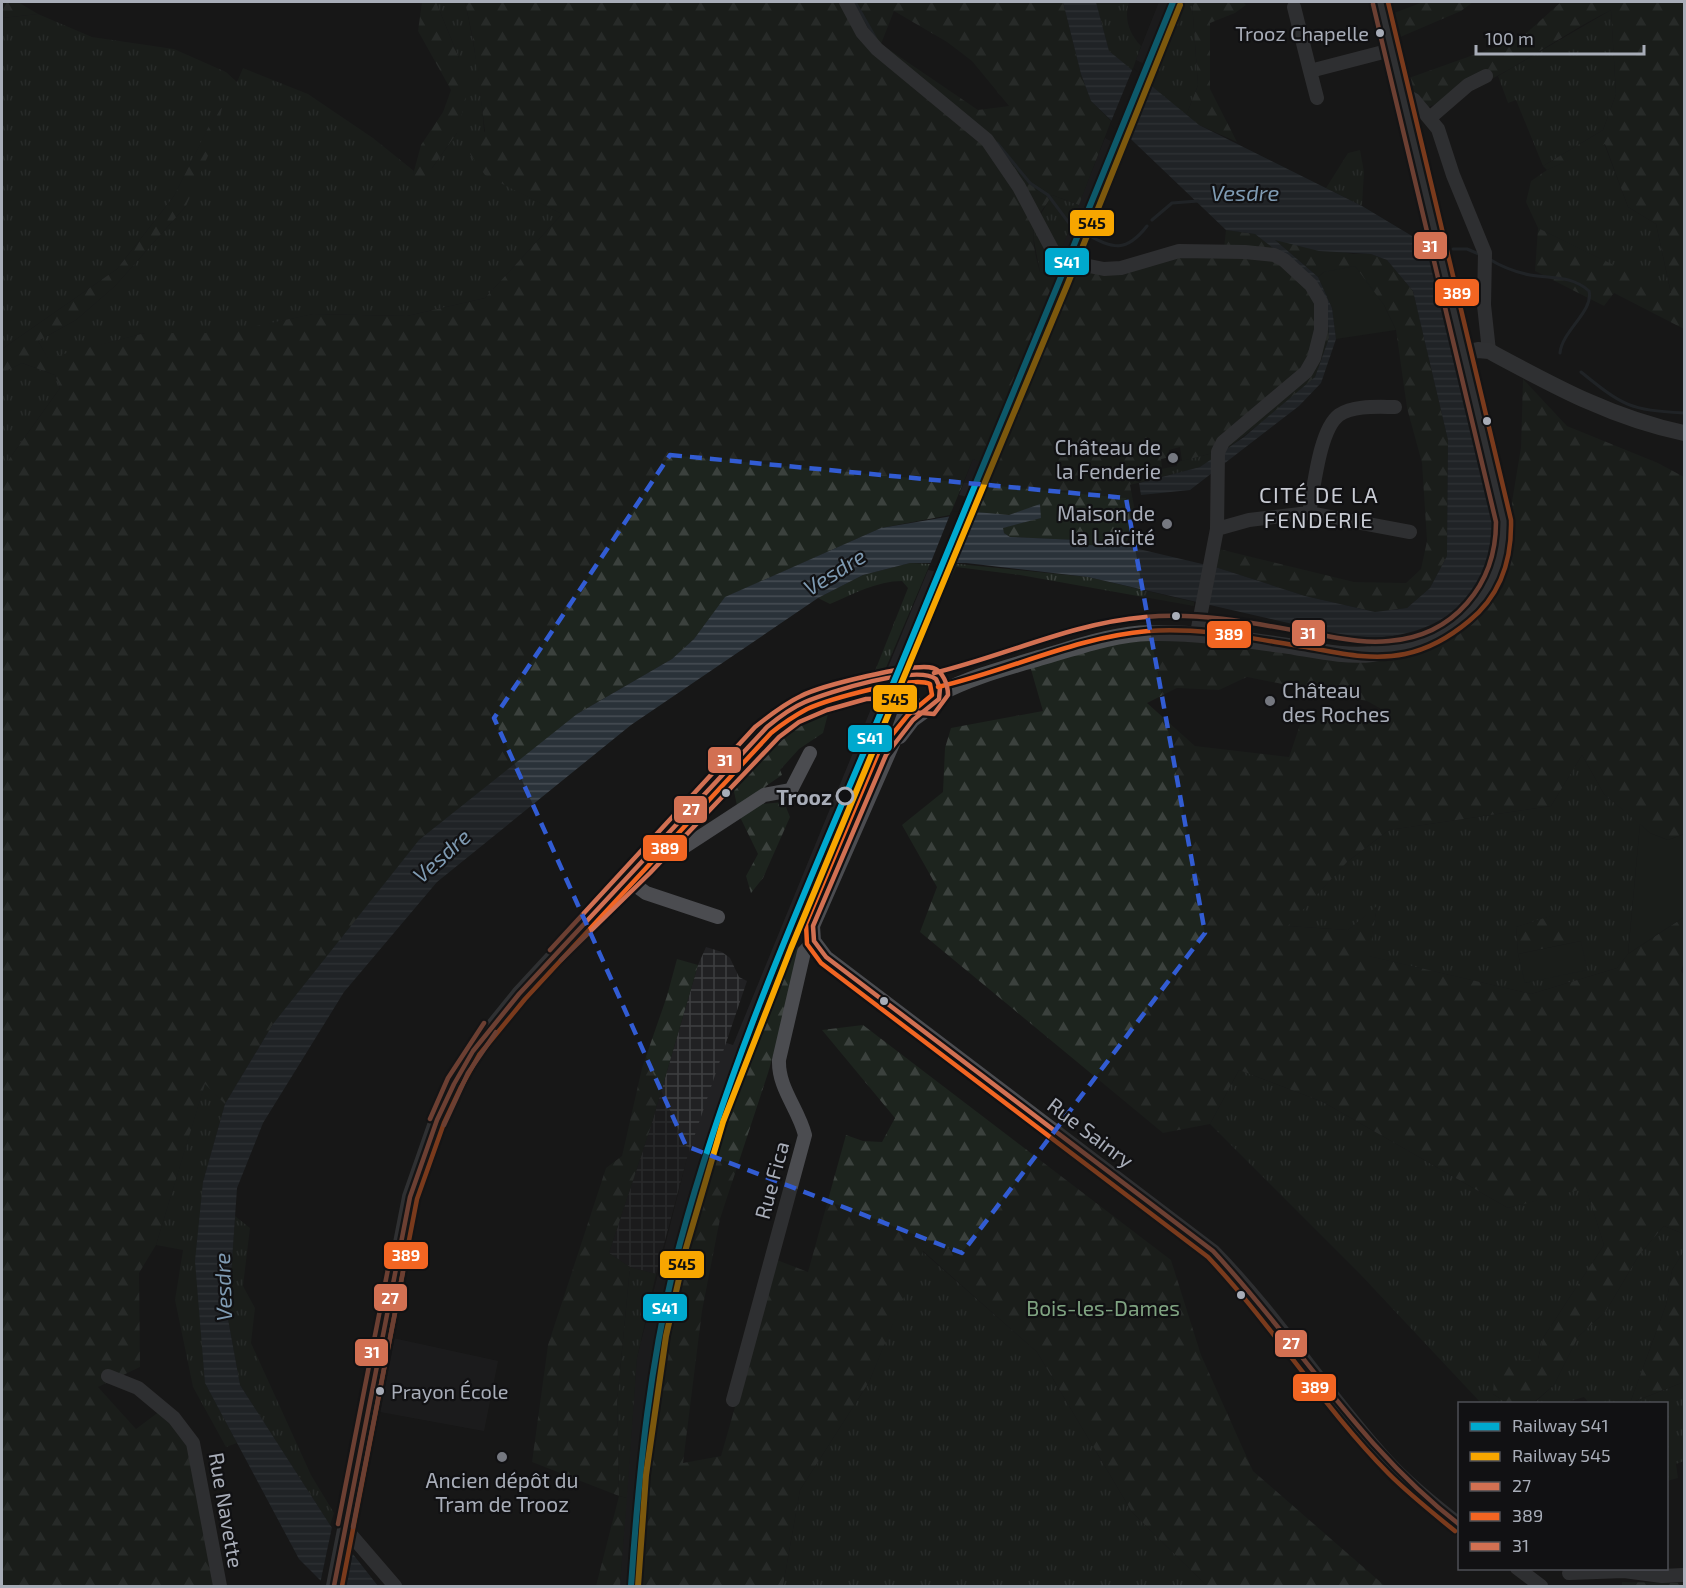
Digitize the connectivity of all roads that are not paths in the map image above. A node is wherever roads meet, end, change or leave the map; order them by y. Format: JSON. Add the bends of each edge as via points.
{"nodes":[{"id":1,"x":846,"y":2,"type":"edge"},
{"id":2,"x":1380,"y":2,"type":"edge"},
{"id":3,"x":1294,"y":7,"type":"dead end"},
{"id":4,"x":1391,"y":50,"type":"junction"},
{"id":5,"x":1310,"y":71,"type":"junction"},
{"id":6,"x":1486,"y":76,"type":"dead end"},
{"id":7,"x":1401,"y":93,"type":"junction"},
{"id":8,"x":1317,"y":98,"type":"dead end"},
{"id":9,"x":1431,"y":117,"type":"junction"},
{"id":10,"x":1489,"y":351,"type":"junction"},
{"id":11,"x":1464,"y":353,"type":"junction"},
{"id":12,"x":1395,"y":407,"type":"dead end"},
{"id":13,"x":1684,"y":433,"type":"edge"},
{"id":14,"x":1309,"y":513,"type":"junction"},
{"id":15,"x":1217,"y":529,"type":"junction"},
{"id":16,"x":1410,"y":532,"type":"dead end"},
{"id":17,"x":1199,"y":621,"type":"junction"},
{"id":18,"x":914,"y":677,"type":"junction"},
{"id":19,"x":938,"y":686,"type":"junction"},
{"id":20,"x":908,"y":698,"type":"junction"},
{"id":21,"x":931,"y":707,"type":"junction"},
{"id":22,"x":810,"y":753,"type":"dead end"},
{"id":23,"x":886,"y":755,"type":"junction"},
{"id":24,"x":663,"y":850,"type":"junction"},
{"id":25,"x":631,"y":882,"type":"junction"},
{"id":26,"x":718,"y":917,"type":"dead end"},
{"id":27,"x":814,"y":941,"type":"junction"},
{"id":28,"x":546,"y":964,"type":"junction"},
{"id":29,"x":108,"y":1376,"type":"dead end"},
{"id":30,"x":733,"y":1400,"type":"dead end"},
{"id":31,"x":1458,"y":1523,"type":"edge"},
{"id":32,"x":344,"y":1534,"type":"junction"},
{"id":33,"x":1518,"y":1570,"type":"edge"},
{"id":34,"x":1684,"y":1575,"type":"edge"},
{"id":35,"x":1569,"y":1576,"type":"edge"},
{"id":36,"x":220,"y":1587,"type":"edge"},
{"id":37,"x":334,"y":1587,"type":"edge"},
{"id":38,"x":395,"y":1587,"type":"edge"},
{"id":39,"x":1541,"y":1587,"type":"edge"}],
"edges":[{"from":1,"to":15,"type":"street","via":[[862,32],[878,49],[987,140],[1019,187],[1054,253],[1104,269],[1121,268],[1166,253],[1274,255],[1311,285],[1321,302],[1322,318],[1314,358],[1306,372],[1223,442],[1218,452]]},
{"from":2,"to":4,"type":"main road"},
{"from":3,"to":5,"type":"street"},
{"from":4,"to":5,"type":"street"},
{"from":4,"to":7,"type":"main road"},
{"from":5,"to":8,"type":"street"},
{"from":6,"to":9,"type":"street","via":[[1468,85]]},
{"from":7,"to":9,"type":"street"},
{"from":7,"to":11,"type":"main road"},
{"from":9,"to":10,"type":"street","via":[[1485,256],[1484,305]]},
{"from":10,"to":11,"type":"main road"},
{"from":10,"to":13,"type":"main road","via":[[1569,394],[1643,425]]},
{"from":11,"to":17,"type":"main road","via":[[1504,521],[1503,558],[1487,593],[1473,608],[1434,636],[1388,649],[1343,646]]},
{"from":12,"to":14,"type":"street","via":[[1366,407],[1339,416],[1326,432]]},
{"from":14,"to":15,"type":"street","via":[[1248,520]]},
{"from":14,"to":16,"type":"street"},
{"from":15,"to":17,"type":"street"},
{"from":17,"to":19,"type":"main road","via":[[1112,628]]},
{"from":18,"to":19,"type":"main road","via":[[926,674]]},
{"from":18,"to":20,"type":"main road","via":[[908,683]]},
{"from":18,"to":28,"type":"main road","via":[[892,678],[829,693],[778,717]]},
{"from":19,"to":21,"type":"main road"},
{"from":20,"to":21,"type":"main road","via":[[919,708]]},
{"from":20,"to":23,"type":"street"},
{"from":20,"to":24,"type":"main road","via":[[895,689],[875,691],[818,706],[784,723]]},
{"from":21,"to":23,"type":"street","via":[[913,720]]},
{"from":22,"to":24,"type":"street","via":[[791,790],[764,795],[672,855]]},
{"from":23,"to":27,"type":"street","via":[[813,926]]},
{"from":24,"to":25,"type":"main road"},
{"from":25,"to":26,"type":"street","via":[[646,893]]},
{"from":25,"to":28,"type":"main road"},
{"from":27,"to":30,"type":"street","name":"Rue Fica","via":[[804,952],[778,1073],[805,1135]]},
{"from":27,"to":31,"type":"street","name":"Rue Sainry","via":[[826,957],[1213,1251],[1247,1285],[1388,1462]]},
{"from":28,"to":32,"type":"main road","via":[[472,1051],[441,1111],[420,1164],[410,1197]]},
{"from":29,"to":36,"type":"street","name":"Rue Navette","via":[[138,1388],[174,1418],[193,1443]]},
{"from":32,"to":37,"type":"main road"},
{"from":32,"to":38,"type":"street"},
{"from":33,"to":39,"type":"street"},
{"from":34,"to":35,"type":"street","via":[[1624,1571]]}]}
